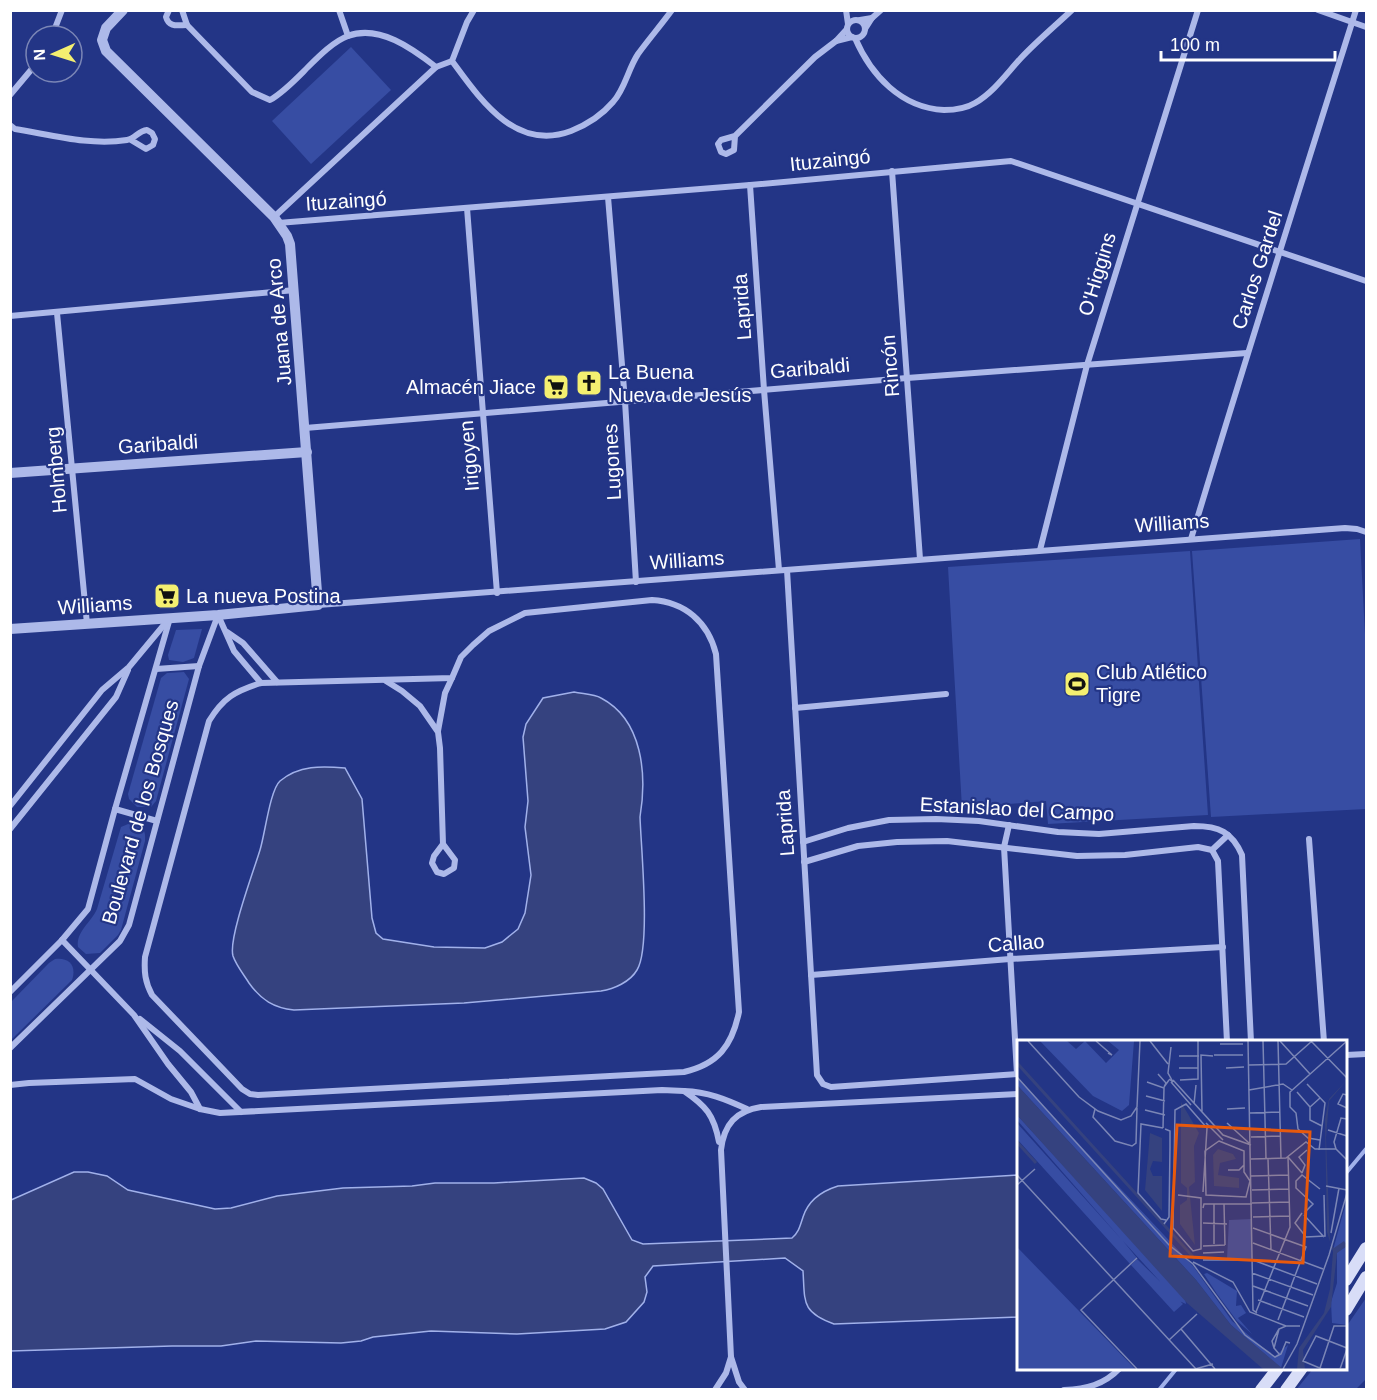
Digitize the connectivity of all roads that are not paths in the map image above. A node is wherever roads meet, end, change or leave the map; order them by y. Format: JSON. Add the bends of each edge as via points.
{"nodes":[{"id":1,"x":123,"y":10,"type":"edge"},
{"id":2,"x":169,"y":10,"type":"edge"},
{"id":3,"x":182,"y":10,"type":"edge"},
{"id":4,"x":339,"y":10,"type":"edge"},
{"id":5,"x":474,"y":10,"type":"edge"},
{"id":6,"x":672,"y":10,"type":"edge"},
{"id":7,"x":847,"y":10,"type":"edge"},
{"id":8,"x":881,"y":10,"type":"edge"},
{"id":9,"x":1072,"y":10,"type":"edge"},
{"id":10,"x":1198,"y":10,"type":"edge"},
{"id":11,"x":1318,"y":10,"type":"edge"},
{"id":12,"x":1356,"y":10,"type":"edge"},
{"id":13,"x":872,"y":18,"type":"junction"},
{"id":14,"x":858,"y":20,"type":"junction"},
{"id":15,"x":1352,"y":22,"type":"junction"},
{"id":16,"x":187,"y":25,"type":"junction"},
{"id":17,"x":848,"y":26,"type":"junction"},
{"id":18,"x":1366,"y":27,"type":"edge"},
{"id":19,"x":865,"y":31,"type":"junction"},
{"id":20,"x":348,"y":36,"type":"junction"},
{"id":21,"x":854,"y":38,"type":"junction"},
{"id":22,"x":836,"y":41,"type":"junction"},
{"id":23,"x":862,"y":55,"type":"junction"},
{"id":24,"x":452,"y":60,"type":"junction"},
{"id":25,"x":436,"y":68,"type":"junction"},
{"id":26,"x":24,"y":78,"type":"edge"},
{"id":27,"x":10,"y":95,"type":"edge"},
{"id":28,"x":12,"y":128,"type":"edge"},
{"id":29,"x":735,"y":136,"type":"dead end"},
{"id":30,"x":131,"y":140,"type":"dead end"},
{"id":31,"x":892,"y":171,"type":"junction"},
{"id":32,"x":750,"y":185,"type":"junction"},
{"id":33,"x":608,"y":197,"type":"junction"},
{"id":34,"x":1137,"y":202,"type":"junction"},
{"id":35,"x":467,"y":208,"type":"junction"},
{"id":36,"x":276,"y":220,"type":"junction"},
{"id":37,"x":1281,"y":251,"type":"junction"},
{"id":38,"x":1366,"y":281,"type":"edge"},
{"id":39,"x":295,"y":290,"type":"junction"},
{"id":40,"x":57,"y":313,"type":"junction"},
{"id":41,"x":10,"y":316,"type":"edge"},
{"id":42,"x":1247,"y":353,"type":"junction"},
{"id":43,"x":1087,"y":365,"type":"junction"},
{"id":44,"x":907,"y":378,"type":"junction"},
{"id":45,"x":764,"y":390,"type":"junction"},
{"id":46,"x":625,"y":401,"type":"junction"},
{"id":47,"x":482,"y":413,"type":"junction"},
{"id":48,"x":305,"y":428,"type":"junction"},
{"id":49,"x":307,"y":452,"type":"junction"},
{"id":50,"x":72,"y":468,"type":"junction"},
{"id":51,"x":10,"y":473,"type":"edge"},
{"id":52,"x":1366,"y":532,"type":"edge"},
{"id":53,"x":1191,"y":539,"type":"junction"},
{"id":54,"x":1040,"y":550,"type":"junction"},
{"id":55,"x":920,"y":559,"type":"junction"},
{"id":56,"x":783,"y":570,"type":"junction"},
{"id":57,"x":636,"y":582,"type":"junction"},
{"id":58,"x":497,"y":593,"type":"junction"},
{"id":59,"x":318,"y":605,"type":"junction"},
{"id":60,"x":218,"y":615,"type":"junction"},
{"id":61,"x":171,"y":618,"type":"junction"},
{"id":62,"x":87,"y":624,"type":"junction"},
{"id":63,"x":10,"y":629,"type":"edge"},
{"id":64,"x":226,"y":632,"type":"junction"},
{"id":65,"x":199,"y":666,"type":"junction"},
{"id":66,"x":129,"y":667,"type":"junction"},
{"id":67,"x":156,"y":669,"type":"junction"},
{"id":68,"x":452,"y":678,"type":"junction"},
{"id":69,"x":386,"y":681,"type":"junction"},
{"id":70,"x":277,"y":682,"type":"junction"},
{"id":71,"x":261,"y":683,"type":"junction"},
{"id":72,"x":946,"y":694,"type":"dead end"},
{"id":73,"x":795,"y":708,"type":"junction"},
{"id":74,"x":438,"y":732,"type":"junction"},
{"id":75,"x":10,"y":806,"type":"edge"},
{"id":76,"x":115,"y":809,"type":"junction"},
{"id":77,"x":157,"y":821,"type":"junction"},
{"id":78,"x":1009,"y":825,"type":"junction"},
{"id":79,"x":10,"y":829,"type":"edge"},
{"id":80,"x":1228,"y":835,"type":"junction"},
{"id":81,"x":1309,"y":839,"type":"dead end"},
{"id":82,"x":803,"y":842,"type":"junction"},
{"id":83,"x":442,"y":844,"type":"junction"},
{"id":84,"x":1004,"y":847,"type":"junction"},
{"id":85,"x":1212,"y":849,"type":"junction"},
{"id":86,"x":804,"y":862,"type":"junction"},
{"id":87,"x":62,"y":940,"type":"junction"},
{"id":88,"x":1223,"y":947,"type":"junction"},
{"id":89,"x":1010,"y":960,"type":"junction"},
{"id":90,"x":91,"y":969,"type":"junction"},
{"id":91,"x":811,"y":975,"type":"junction"},
{"id":92,"x":10,"y":992,"type":"edge"},
{"id":93,"x":134,"y":1015,"type":"junction"},
{"id":94,"x":1227,"y":1040,"type":"edge"},
{"id":95,"x":1251,"y":1040,"type":"edge"},
{"id":96,"x":1323,"y":1040,"type":"edge"},
{"id":97,"x":10,"y":1048,"type":"edge"},
{"id":98,"x":1366,"y":1054,"type":"edge"},
{"id":99,"x":1347,"y":1055,"type":"edge"},
{"id":100,"x":1017,"y":1060,"type":"edge"},
{"id":101,"x":1017,"y":1074,"type":"edge"},
{"id":102,"x":10,"y":1085,"type":"edge"},
{"id":103,"x":684,"y":1091,"type":"junction"},
{"id":104,"x":1017,"y":1094,"type":"edge"},
{"id":105,"x":200,"y":1109,"type":"junction"},
{"id":106,"x":747,"y":1109,"type":"junction"},
{"id":107,"x":241,"y":1112,"type":"junction"},
{"id":108,"x":721,"y":1150,"type":"junction"},
{"id":109,"x":1366,"y":1248,"type":"edge"},
{"id":110,"x":1347,"y":1278,"type":"edge"},
{"id":111,"x":1366,"y":1278,"type":"edge"},
{"id":112,"x":1347,"y":1308,"type":"edge"},
{"id":113,"x":731,"y":1357,"type":"junction"},
{"id":114,"x":1118,"y":1370,"type":"edge"},
{"id":115,"x":1276,"y":1370,"type":"edge"},
{"id":116,"x":1300,"y":1370,"type":"edge"},
{"id":117,"x":716,"y":1389,"type":"edge"},
{"id":118,"x":746,"y":1389,"type":"edge"},
{"id":119,"x":1064,"y":1389,"type":"edge"},
{"id":120,"x":1261,"y":1389,"type":"edge"},
{"id":121,"x":1286,"y":1389,"type":"edge"}],
"edges":[{"from":1,"to":36,"type":"street","name":"Juana de Arco","via":[[106,28],[102,40],[106,51]]},
{"from":2,"to":16,"type":"street","via":[[169,23]]},
{"from":3,"to":16,"type":"street"},
{"from":4,"to":20,"type":"street"},
{"from":5,"to":24,"type":"street"},
{"from":6,"to":24,"type":"street","via":[[638,55],[613,102],[584,126],[554,136],[530,133],[504,121],[475,93]]},
{"from":7,"to":14,"type":"street"},
{"from":7,"to":17,"type":"street"},
{"from":8,"to":13,"type":"street"},
{"from":9,"to":23,"type":"street","via":[[985,96],[963,108],[938,109],[908,101],[886,85]]},
{"from":10,"to":34,"type":"street","name":"O'Higgins"},
{"from":11,"to":15,"type":"street"},
{"from":12,"to":15,"type":"street","name":"Carlos Gardel"},
{"from":13,"to":14,"type":"street"},
{"from":13,"to":19,"type":"street"},
{"from":14,"to":17,"type":"street"},
{"from":14,"to":19,"type":"street"},
{"from":15,"to":18,"type":"street"},
{"from":15,"to":37,"type":"street","name":"Carlos Gardel"},
{"from":16,"to":20,"type":"street","via":[[252,92],[270,100]]},
{"from":17,"to":21,"type":"street"},
{"from":17,"to":22,"type":"street"},
{"from":19,"to":21,"type":"street"},
{"from":19,"to":23,"type":"street"},
{"from":20,"to":25,"type":"street","via":[[372,33],[385,37],[410,48]]},
{"from":21,"to":22,"type":"street"},
{"from":21,"to":23,"type":"street"},
{"from":22,"to":29,"type":"street"},
{"from":24,"to":25,"type":"street"},
{"from":25,"to":36,"type":"street"},
{"from":26,"to":27,"type":"street"},
{"from":28,"to":30,"type":"street","via":[[78,140]]},
{"from":31,"to":32,"type":"street","name":"Ituzaingó"},
{"from":31,"to":34,"type":"street","name":"Ituzaingó","via":[[1011,161]]},
{"from":31,"to":44,"type":"street","name":"Rincón"},
{"from":32,"to":33,"type":"street","name":"Ituzaingó"},
{"from":32,"to":45,"type":"street","name":"Laprida"},
{"from":33,"to":35,"type":"street","name":"Ituzaingó"},
{"from":33,"to":46,"type":"street","name":"Lugones"},
{"from":34,"to":37,"type":"street","name":"Ituzaingó"},
{"from":34,"to":43,"type":"street","name":"O'Higgins"},
{"from":35,"to":36,"type":"street","name":"Ituzaingó"},
{"from":35,"to":47,"type":"street","name":"Irigoyen"},
{"from":36,"to":39,"type":"street","name":"Juana de Arco","via":[[290,244]]},
{"from":37,"to":38,"type":"street","name":"Ituzaingó"},
{"from":37,"to":42,"type":"street","name":"Carlos Gardel"},
{"from":39,"to":40,"type":"street"},
{"from":39,"to":48,"type":"street","name":"Juana de Arco"},
{"from":40,"to":41,"type":"street"},
{"from":40,"to":50,"type":"street","name":"Holmberg"},
{"from":42,"to":43,"type":"street","name":"Garibaldi"},
{"from":42,"to":53,"type":"street","name":"Carlos Gardel"},
{"from":43,"to":44,"type":"street","name":"Garibaldi"},
{"from":43,"to":54,"type":"street","name":"O'Higgins"},
{"from":44,"to":45,"type":"street","name":"Garibaldi"},
{"from":44,"to":55,"type":"street","name":"Rincón"},
{"from":45,"to":46,"type":"street","name":"Garibaldi"},
{"from":45,"to":56,"type":"street","name":"Laprida"},
{"from":46,"to":47,"type":"street","name":"Garibaldi"},
{"from":46,"to":57,"type":"street","name":"Lugones"},
{"from":47,"to":48,"type":"street","name":"Garibaldi"},
{"from":47,"to":58,"type":"street","name":"Irigoyen"},
{"from":48,"to":49,"type":"street","name":"Juana de Arco"},
{"from":49,"to":50,"type":"street","name":"Garibaldi"},
{"from":49,"to":59,"type":"street","name":"Juana de Arco"},
{"from":50,"to":51,"type":"street","name":"Garibaldi"},
{"from":50,"to":62,"type":"street","name":"Holmberg"},
{"from":52,"to":53,"type":"street","name":"Williams","via":[[1345,528]]},
{"from":53,"to":54,"type":"street","name":"Williams"},
{"from":54,"to":55,"type":"street","name":"Williams"},
{"from":55,"to":56,"type":"street","name":"Williams"},
{"from":56,"to":57,"type":"street","name":"Williams"},
{"from":56,"to":73,"type":"street","name":"Laprida"},
{"from":57,"to":58,"type":"street","name":"Williams"},
{"from":58,"to":59,"type":"street","name":"Williams"},
{"from":59,"to":60,"type":"street","name":"Williams"},
{"from":60,"to":61,"type":"street","name":"Williams"},
{"from":60,"to":64,"type":"street"},
{"from":60,"to":65,"type":"street","name":"Boulevard de los Bosques"},
{"from":61,"to":62,"type":"street","name":"Williams"},
{"from":61,"to":66,"type":"street"},
{"from":61,"to":67,"type":"street","name":"Boulevard de los Bosques"},
{"from":62,"to":63,"type":"street","name":"Williams"},
{"from":64,"to":70,"type":"street","via":[[243,643]]},
{"from":64,"to":71,"type":"street","via":[[234,651]]},
{"from":65,"to":67,"type":"street"},
{"from":65,"to":77,"type":"street","name":"Boulevard de los Bosques"},
{"from":66,"to":75,"type":"street","via":[[102,690]]},
{"from":66,"to":79,"type":"street","via":[[116,697]]},
{"from":67,"to":76,"type":"street","name":"Boulevard de los Bosques"},
{"from":68,"to":69,"type":"street"},
{"from":68,"to":71,"type":"street","via":[[473,645],[489,631],[525,613],[667,601],[685,609],[705,628],[716,654],[739,1012],[729,1043],[714,1060],[684,1072],[258,1095],[242,1089],[152,995],[146,984],[144,964],[209,721],[227,698]]},
{"from":68,"to":74,"type":"street"},
{"from":69,"to":70,"type":"street"},
{"from":69,"to":74,"type":"street","via":[[420,706]]},
{"from":70,"to":71,"type":"street"},
{"from":72,"to":73,"type":"street"},
{"from":73,"to":82,"type":"street","name":"Laprida"},
{"from":74,"to":83,"type":"street"},
{"from":76,"to":77,"type":"street"},
{"from":76,"to":87,"type":"street","name":"Boulevard de los Bosques","via":[[88,909]]},
{"from":77,"to":90,"type":"street","name":"Boulevard de los Bosques","via":[[129,925],[120,941]]},
{"from":78,"to":80,"type":"street","name":"Estanislao del Campo","via":[[1099,834],[1209,826]]},
{"from":78,"to":82,"type":"street","name":"Estanislao del Campo","via":[[889,820]]},
{"from":78,"to":84,"type":"street"},
{"from":80,"to":85,"type":"street"},
{"from":80,"to":95,"type":"street","via":[[1242,855]]},
{"from":81,"to":96,"type":"street"},
{"from":82,"to":86,"type":"street","name":"Laprida"},
{"from":83,"to":83,"type":"street","via":[[432,863],[444,874],[452,871],[455,860]]},
{"from":84,"to":85,"type":"street","name":"Estanislao del Campo","via":[[1077,856]]},
{"from":84,"to":86,"type":"street","name":"Estanislao del Campo","via":[[947,841],[897,842],[858,846]]},
{"from":84,"to":89,"type":"street"},
{"from":85,"to":88,"type":"street","via":[[1218,861]]},
{"from":86,"to":91,"type":"street","name":"Laprida"},
{"from":87,"to":90,"type":"street"},
{"from":87,"to":92,"type":"street","name":"Boulevard de los Bosques"},
{"from":88,"to":89,"type":"street","name":"Callao"},
{"from":88,"to":94,"type":"street"},
{"from":89,"to":91,"type":"street","name":"Callao"},
{"from":89,"to":100,"type":"street"},
{"from":90,"to":93,"type":"street"},
{"from":90,"to":97,"type":"street","name":"Boulevard de los Bosques"},
{"from":91,"to":101,"type":"street","name":"Laprida","via":[[817,1075],[823,1084],[831,1087]]},
{"from":93,"to":105,"type":"street"},
{"from":93,"to":107,"type":"street","via":[[180,1051]]},
{"from":98,"to":99,"type":"street"},
{"from":102,"to":105,"type":"street","via":[[135,1079],[171,1099]]},
{"from":103,"to":106,"type":"street","via":[[720,1096]]},
{"from":103,"to":107,"type":"street"},
{"from":103,"to":108,"type":"street","via":[[713,1118]]},
{"from":104,"to":106,"type":"street"},
{"from":105,"to":107,"type":"street"},
{"from":106,"to":108,"type":"street","via":[[725,1130]]},
{"from":108,"to":113,"type":"street"},
{"from":109,"to":110,"type":"main road"},
{"from":111,"to":112,"type":"main road"},
{"from":113,"to":117,"type":"street"},
{"from":113,"to":118,"type":"street","via":[[739,1382]]},
{"from":114,"to":119,"type":"street","via":[[1094,1386]]},
{"from":115,"to":120,"type":"main road"},
{"from":116,"to":121,"type":"main road"}]}
